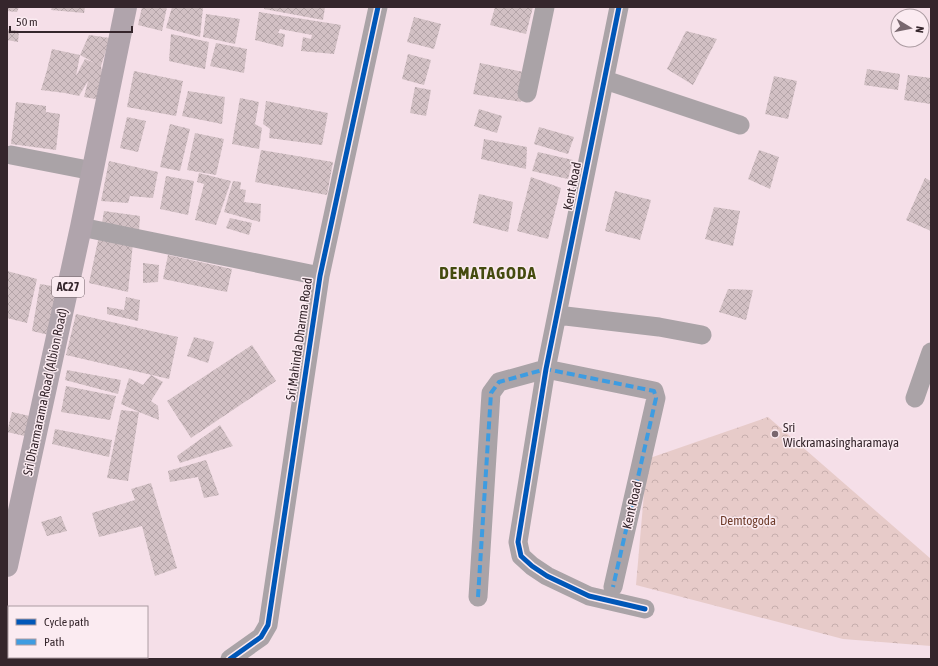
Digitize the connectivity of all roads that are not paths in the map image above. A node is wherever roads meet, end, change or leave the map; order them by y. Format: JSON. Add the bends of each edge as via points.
{"nodes":[{"id":1,"x":126,"y":7,"type":"edge"},
{"id":2,"x":378,"y":7,"type":"edge"},
{"id":3,"x":545,"y":7,"type":"edge"},
{"id":4,"x":619,"y":7,"type":"edge"},
{"id":5,"x":604,"y":80,"type":"junction"},
{"id":6,"x":527,"y":93,"type":"dead end"},
{"id":7,"x":740,"y":125,"type":"dead end"},
{"id":8,"x":11,"y":155,"type":"dead end"},
{"id":9,"x":93,"y":171,"type":"junction"},
{"id":10,"x":81,"y":228,"type":"junction"},
{"id":11,"x":320,"y":276,"type":"junction"},
{"id":12,"x":557,"y":315,"type":"junction"},
{"id":13,"x":702,"y":335,"type":"dead end"},
{"id":14,"x":931,"y":352,"type":"edge"},
{"id":15,"x":546,"y":369,"type":"junction"},
{"id":16,"x":915,"y":398,"type":"dead end"},
{"id":17,"x":7,"y":566,"type":"edge"},
{"id":18,"x":614,"y":587,"type":"dead end"},
{"id":19,"x":478,"y":597,"type":"dead end"},
{"id":20,"x":645,"y":609,"type":"dead end"},
{"id":21,"x":230,"y":659,"type":"edge"}],
"edges":[{"from":1,"to":9,"type":"main road","name":"Sri Dharmarama Road (Albion Road)","number":"AC27"},
{"from":2,"to":11,"type":"street","name":"Sri Mahinda Dharma Road"},
{"from":3,"to":6,"type":"street"},
{"from":4,"to":5,"type":"street","name":"Kent Road"},
{"from":5,"to":7,"type":"street"},
{"from":5,"to":12,"type":"street","name":"Kent Road"},
{"from":8,"to":9,"type":"street"},
{"from":9,"to":10,"type":"main road","name":"Sri Dharmarama Road (Albion Road)","number":"AC27"},
{"from":10,"to":11,"type":"street"},
{"from":10,"to":17,"type":"main road","name":"Sri Dharmarama Road (Albion Road)","number":"AC27"},
{"from":11,"to":21,"type":"street","name":"Sri Mahinda Dharma Road","via":[[268,625],[261,637]]},
{"from":12,"to":13,"type":"street","via":[[659,327]]},
{"from":12,"to":15,"type":"street","name":"Kent Road"},
{"from":14,"to":16,"type":"street"},
{"from":15,"to":18,"type":"street","name":"Kent Road","via":[[654,391],[656,398]]},
{"from":15,"to":19,"type":"street","name":"Kent Road","via":[[499,382],[491,393]]},
{"from":15,"to":20,"type":"street","via":[[518,542],[521,556],[547,576],[589,596]]}]}
